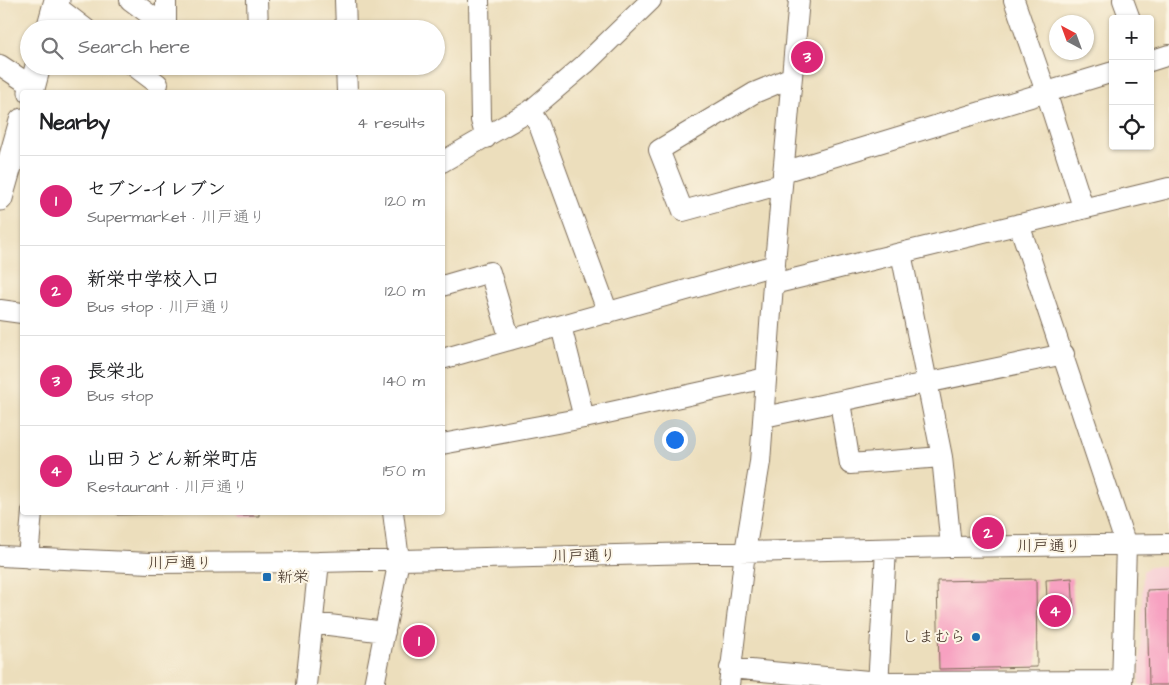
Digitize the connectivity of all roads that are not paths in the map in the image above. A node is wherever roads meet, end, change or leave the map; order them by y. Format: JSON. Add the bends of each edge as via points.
{"nodes":[{"id":1,"x":130,"y":0,"type":"edge"},
{"id":2,"x":166,"y":0,"type":"edge"},
{"id":3,"x":257,"y":0,"type":"edge"},
{"id":4,"x":345,"y":0,"type":"edge"},
{"id":5,"x":479,"y":0,"type":"edge"},
{"id":6,"x":651,"y":0,"type":"edge"},
{"id":7,"x":800,"y":0,"type":"edge"},
{"id":8,"x":1014,"y":0,"type":"edge"},
{"id":9,"x":1123,"y":0,"type":"edge"},
{"id":10,"x":54,"y":12,"type":"edge"},
{"id":11,"x":1129,"y":15,"type":"edge"},
{"id":12,"x":69,"y":20,"type":"edge"},
{"id":13,"x":156,"y":20,"type":"edge"},
{"id":14,"x":165,"y":20,"type":"edge"},
{"id":15,"x":258,"y":20,"type":"edge"},
{"id":16,"x":346,"y":20,"type":"edge"},
{"id":17,"x":1169,"y":55,"type":"edge"},
{"id":18,"x":1154,"y":59,"type":"edge"},
{"id":19,"x":0,"y":65,"type":"edge"},
{"id":20,"x":1109,"y":73,"type":"edge"},
{"id":21,"x":346,"y":75,"type":"edge"},
{"id":22,"x":792,"y":78,"type":"junction"},
{"id":23,"x":34,"y":81,"type":"edge"},
{"id":24,"x":347,"y":90,"type":"edge"},
{"id":25,"x":1046,"y":92,"type":"junction"},
{"id":26,"x":530,"y":111,"type":"junction"},
{"id":27,"x":20,"y":124,"type":"edge"},
{"id":28,"x":486,"y":138,"type":"junction"},
{"id":29,"x":7,"y":148,"type":"edge"},
{"id":30,"x":445,"y":160,"type":"edge"},
{"id":31,"x":783,"y":178,"type":"junction"},
{"id":32,"x":1169,"y":188,"type":"edge"},
{"id":33,"x":0,"y":198,"type":"edge"},
{"id":34,"x":1083,"y":207,"type":"junction"},
{"id":35,"x":1019,"y":224,"type":"junction"},
{"id":36,"x":901,"y":253,"type":"junction"},
{"id":37,"x":774,"y":274,"type":"junction"},
{"id":38,"x":445,"y":285,"type":"edge"},
{"id":39,"x":0,"y":310,"type":"edge"},
{"id":40,"x":608,"y":312,"type":"junction"},
{"id":41,"x":20,"y":313,"type":"edge"},
{"id":42,"x":561,"y":326,"type":"junction"},
{"id":43,"x":510,"y":340,"type":"junction"},
{"id":44,"x":1064,"y":354,"type":"junction"},
{"id":45,"x":445,"y":358,"type":"edge"},
{"id":46,"x":766,"y":378,"type":"junction"},
{"id":47,"x":927,"y":384,"type":"junction"},
{"id":48,"x":840,"y":402,"type":"junction"},
{"id":49,"x":764,"y":417,"type":"junction"},
{"id":50,"x":584,"y":418,"type":"junction"},
{"id":51,"x":445,"y":443,"type":"edge"},
{"id":52,"x":942,"y":457,"type":"junction"},
{"id":53,"x":32,"y":515,"type":"edge"},
{"id":54,"x":394,"y":515,"type":"edge"},
{"id":55,"x":1169,"y":544,"type":"edge"},
{"id":56,"x":1126,"y":545,"type":"junction"},
{"id":57,"x":950,"y":547,"type":"junction"},
{"id":58,"x":886,"y":550,"type":"junction"},
{"id":59,"x":745,"y":552,"type":"junction"},
{"id":60,"x":0,"y":556,"type":"edge"},
{"id":61,"x":28,"y":558,"type":"junction"},
{"id":62,"x":399,"y":560,"type":"junction"},
{"id":63,"x":319,"y":562,"type":"junction"},
{"id":64,"x":313,"y":623,"type":"junction"},
{"id":65,"x":385,"y":632,"type":"junction"},
{"id":66,"x":730,"y":676,"type":"edge"},
{"id":67,"x":1122,"y":683,"type":"edge"},
{"id":68,"x":878,"y":684,"type":"edge"},
{"id":69,"x":306,"y":685,"type":"edge"},
{"id":70,"x":374,"y":685,"type":"edge"}],
"edges":[{"from":1,"to":13,"type":"street"},
{"from":2,"to":14,"type":"street"},
{"from":3,"to":15,"type":"street"},
{"from":4,"to":16,"type":"street"},
{"from":5,"to":28,"type":"street","via":[[481,120]]},
{"from":6,"to":26,"type":"street","via":[[585,64]]},
{"from":7,"to":22,"type":"street"},
{"from":8,"to":25,"type":"street"},
{"from":9,"to":11,"type":"street"},
{"from":10,"to":12,"type":"street"},
{"from":17,"to":18,"type":"street"},
{"from":19,"to":23,"type":"street","via":[[21,79]]},
{"from":20,"to":25,"type":"street"},
{"from":21,"to":24,"type":"street"},
{"from":22,"to":31,"type":"street"},
{"from":22,"to":31,"type":"street","via":[[754,93],[659,150],[683,211]]},
{"from":25,"to":31,"type":"street"},
{"from":25,"to":34,"type":"street"},
{"from":26,"to":28,"type":"street"},
{"from":26,"to":40,"type":"street","via":[[539,125]]},
{"from":27,"to":29,"type":"main road"},
{"from":28,"to":30,"type":"street"},
{"from":29,"to":33,"type":"main road"},
{"from":31,"to":37,"type":"street"},
{"from":32,"to":34,"type":"street"},
{"from":34,"to":35,"type":"street"},
{"from":35,"to":36,"type":"street"},
{"from":35,"to":44,"type":"street"},
{"from":36,"to":37,"type":"street"},
{"from":36,"to":47,"type":"street"},
{"from":37,"to":40,"type":"street"},
{"from":37,"to":46,"type":"street"},
{"from":38,"to":43,"type":"street","via":[[490,272]]},
{"from":39,"to":41,"type":"street"},
{"from":40,"to":42,"type":"street"},
{"from":42,"to":43,"type":"street"},
{"from":42,"to":50,"type":"street"},
{"from":43,"to":45,"type":"street"},
{"from":44,"to":47,"type":"street"},
{"from":44,"to":56,"type":"street"},
{"from":46,"to":49,"type":"street"},
{"from":46,"to":50,"type":"street"},
{"from":47,"to":48,"type":"street"},
{"from":47,"to":52,"type":"street"},
{"from":48,"to":49,"type":"street"},
{"from":48,"to":52,"type":"street","via":[[850,464]]},
{"from":49,"to":59,"type":"street","via":[[756,494]]},
{"from":50,"to":51,"type":"street"},
{"from":52,"to":57,"type":"street"},
{"from":53,"to":61,"type":"street"},
{"from":54,"to":62,"type":"street"},
{"from":55,"to":56,"type":"street","name":"川戸通り"},
{"from":56,"to":57,"type":"street","name":"川戸通り"},
{"from":56,"to":67,"type":"street"},
{"from":57,"to":58,"type":"street","name":"川戸通り"},
{"from":58,"to":59,"type":"street","name":"川戸通り"},
{"from":58,"to":68,"type":"street"},
{"from":59,"to":62,"type":"street","name":"川戸通り"},
{"from":59,"to":66,"type":"street"},
{"from":60,"to":61,"type":"street","name":"川戸通り"},
{"from":61,"to":63,"type":"street","name":"川戸通り","via":[[150,563]]},
{"from":62,"to":63,"type":"street","name":"川戸通り"},
{"from":62,"to":65,"type":"street"},
{"from":63,"to":64,"type":"street"},
{"from":64,"to":65,"type":"street"},
{"from":64,"to":69,"type":"street"},
{"from":65,"to":70,"type":"street"},
{"from":66,"to":68,"type":"street"},
{"from":67,"to":68,"type":"street"}]}
